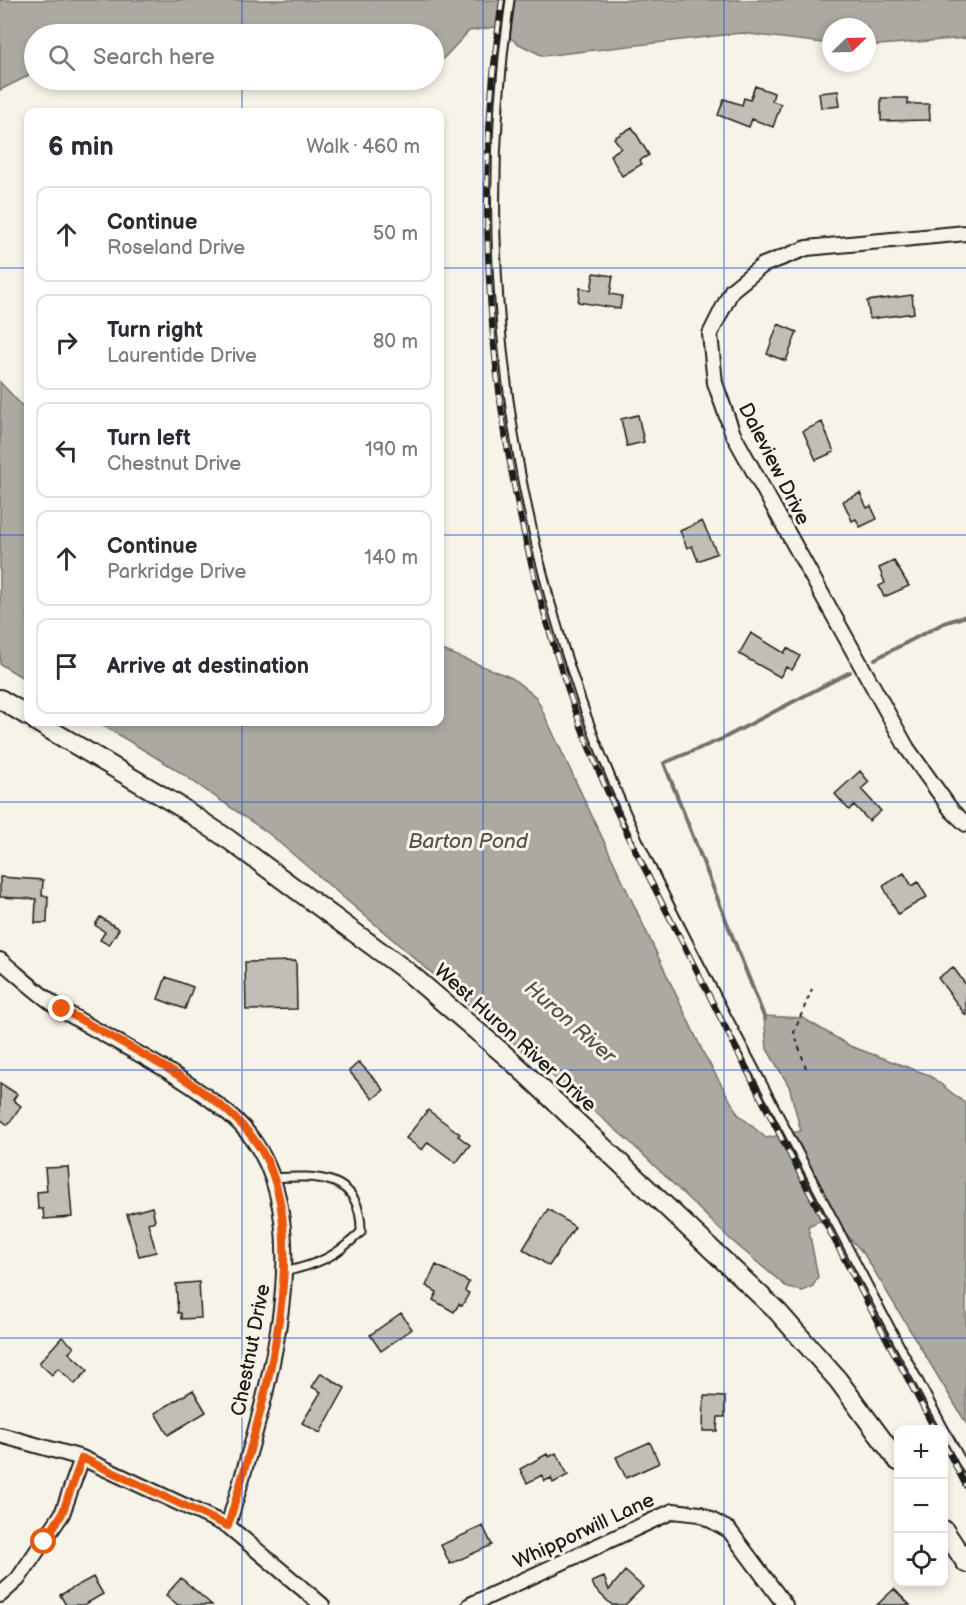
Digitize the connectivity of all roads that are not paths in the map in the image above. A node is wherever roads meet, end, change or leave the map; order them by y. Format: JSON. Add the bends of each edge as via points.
{"nodes":[{"id":1,"x":510,"y":0,"type":"edge"},
{"id":2,"x":966,"y":233,"type":"edge"},
{"id":3,"x":0,"y":699,"type":"edge"},
{"id":4,"x":24,"y":714,"type":"edge"},
{"id":5,"x":44,"y":726,"type":"edge"},
{"id":6,"x":966,"y":824,"type":"edge"},
{"id":7,"x":0,"y":960,"type":"edge"},
{"id":8,"x":273,"y":1178,"type":"junction"},
{"id":9,"x":284,"y":1272,"type":"junction"},
{"id":10,"x":0,"y":1435,"type":"edge"},
{"id":11,"x":894,"y":1456,"type":"edge"},
{"id":12,"x":82,"y":1458,"type":"junction"},
{"id":13,"x":966,"y":1469,"type":"edge"},
{"id":14,"x":228,"y":1526,"type":"junction"},
{"id":15,"x":946,"y":1533,"type":"edge"},
{"id":16,"x":966,"y":1563,"type":"edge"},
{"id":17,"x":0,"y":1595,"type":"edge"},
{"id":18,"x":322,"y":1605,"type":"edge"},
{"id":19,"x":470,"y":1605,"type":"edge"},
{"id":20,"x":785,"y":1605,"type":"edge"}],
"edges":[{"from":1,"to":13,"type":"lane","via":[[494,154],[497,276],[506,380],[518,469],[535,543],[580,699],[630,819],[696,958]]},
{"from":2,"to":6,"type":"street","name":"Daleview Drive","via":[[807,248],[782,256],[763,265],[732,290],[710,334],[710,342],[715,383],[733,434],[907,748],[952,811]]},
{"from":3,"to":4,"type":"street"},
{"from":5,"to":11,"type":"street","name":"West Huron River Drive","via":[[228,839],[408,972],[513,1062],[778,1312],[838,1380]]},
{"from":7,"to":8,"type":"street","name":"Chestnut Drive","via":[[62,1009],[189,1083],[231,1115],[260,1149]]},
{"from":8,"to":9,"type":"street","name":"Chestnut Drive"},
{"from":8,"to":9,"type":"lane","via":[[309,1176],[334,1182],[351,1193],[361,1210],[361,1232],[340,1252],[309,1267]]},
{"from":9,"to":14,"type":"street","name":"Chestnut Drive","via":[[270,1378]]},
{"from":10,"to":12,"type":"street"},
{"from":12,"to":14,"type":"street"},
{"from":12,"to":17,"type":"street","via":[[62,1514],[18,1580]]},
{"from":14,"to":18,"type":"street"},
{"from":15,"to":16,"type":"street"},
{"from":19,"to":20,"type":"street","name":"Whipporwill Lane","via":[[673,1511],[700,1514],[729,1530]]}]}
